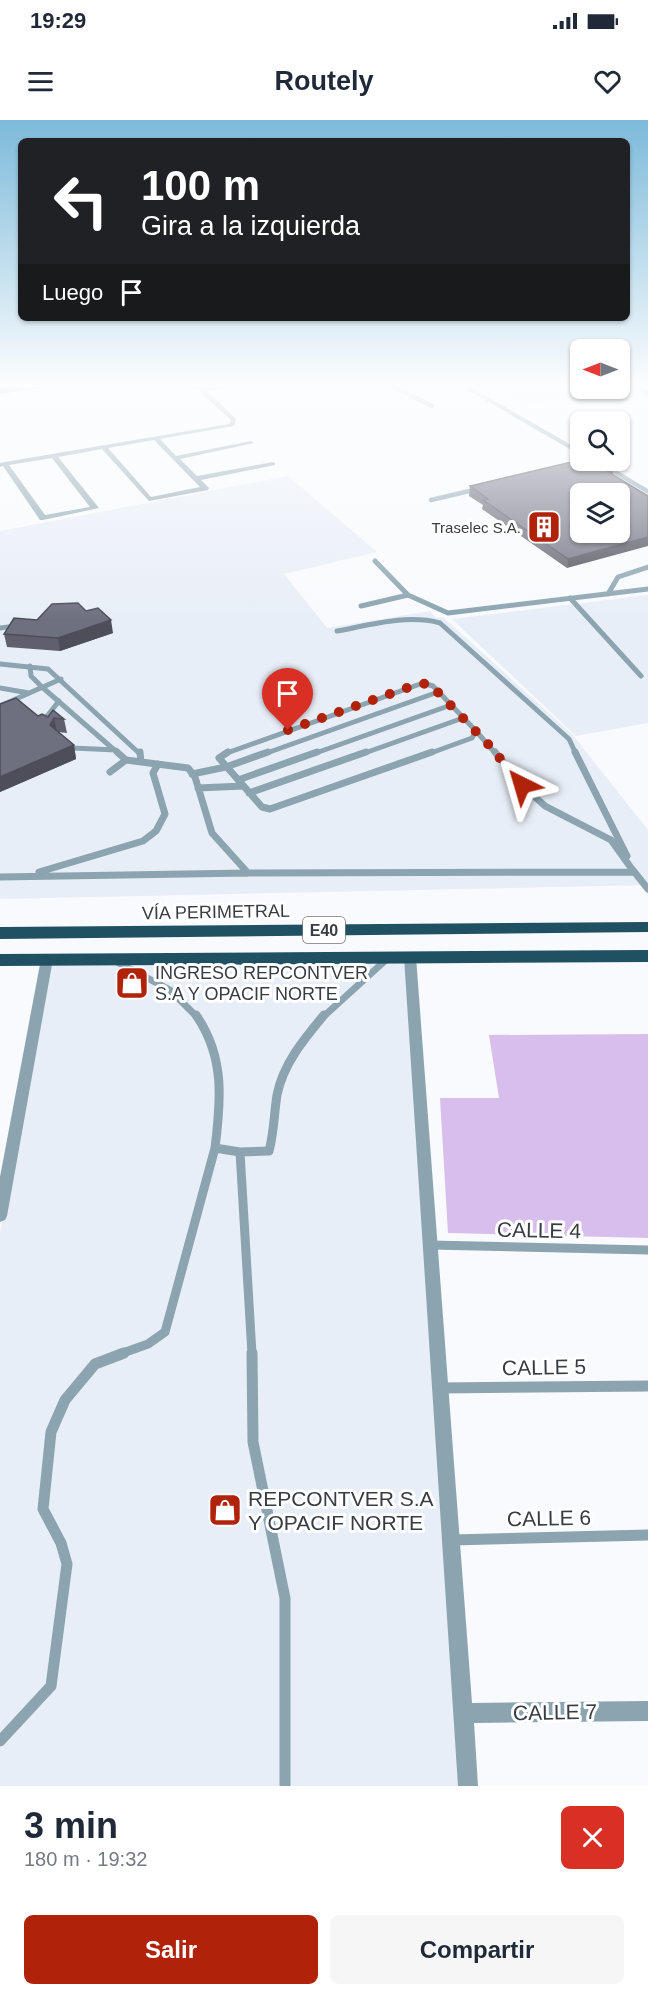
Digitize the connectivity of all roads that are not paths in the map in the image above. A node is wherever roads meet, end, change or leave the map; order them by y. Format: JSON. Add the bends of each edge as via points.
{"nodes":[{"id":1,"x":2,"y":464,"type":"edge"},
{"id":2,"x":61,"y":465,"type":"edge"},
{"id":3,"x":119,"y":465,"type":"edge"},
{"id":4,"x":181,"y":465,"type":"edge"},
{"id":5,"x":269,"y":465,"type":"edge"},
{"id":6,"x":607,"y":471,"type":"edge"},
{"id":7,"x":195,"y":478,"type":"junction"},
{"id":8,"x":487,"y":487,"type":"edge"},
{"id":9,"x":648,"y":492,"type":"edge"},
{"id":10,"x":431,"y":500,"type":"dead end"},
{"id":11,"x":375,"y":561,"type":"dead end"},
{"id":12,"x":648,"y":567,"type":"edge"},
{"id":13,"x":648,"y":589,"type":"edge"},
{"id":14,"x":608,"y":594,"type":"junction"},
{"id":15,"x":408,"y":595,"type":"junction"},
{"id":16,"x":570,"y":598,"type":"junction"},
{"id":17,"x":361,"y":606,"type":"dead end"},
{"id":18,"x":21,"y":625,"type":"edge"},
{"id":19,"x":0,"y":628,"type":"edge"},
{"id":20,"x":337,"y":631,"type":"dead end"},
{"id":21,"x":0,"y":664,"type":"edge"},
{"id":22,"x":30,"y":666,"type":"junction"},
{"id":23,"x":641,"y":676,"type":"dead end"},
{"id":24,"x":61,"y":680,"type":"junction"},
{"id":25,"x":42,"y":687,"type":"junction"},
{"id":26,"x":0,"y":688,"type":"edge"},
{"id":27,"x":438,"y":692,"type":"junction"},
{"id":28,"x":29,"y":693,"type":"junction"},
{"id":29,"x":59,"y":702,"type":"junction"},
{"id":30,"x":450,"y":705,"type":"junction"},
{"id":31,"x":0,"y":706,"type":"edge"},
{"id":32,"x":463,"y":718,"type":"junction"},
{"id":33,"x":49,"y":726,"type":"edge"},
{"id":34,"x":476,"y":731,"type":"junction"},
{"id":35,"x":59,"y":736,"type":"edge"},
{"id":36,"x":116,"y":750,"type":"junction"},
{"id":37,"x":126,"y":760,"type":"junction"},
{"id":38,"x":141,"y":762,"type":"junction"},
{"id":39,"x":158,"y":764,"type":"junction"},
{"id":40,"x":226,"y":767,"type":"junction"},
{"id":41,"x":110,"y":772,"type":"dead end"},
{"id":42,"x":192,"y":774,"type":"junction"},
{"id":43,"x":240,"y":783,"type":"junction"},
{"id":44,"x":198,"y":788,"type":"junction"},
{"id":45,"x":249,"y":793,"type":"junction"},
{"id":46,"x":634,"y":872,"type":"junction"},
{"id":47,"x":248,"y":873,"type":"junction"},
{"id":48,"x":28,"y":875,"type":"junction"},
{"id":49,"x":0,"y":877,"type":"edge"},
{"id":50,"x":648,"y":889,"type":"edge"},
{"id":51,"x":648,"y":927,"type":"edge"},
{"id":52,"x":0,"y":933,"type":"edge"},
{"id":53,"x":648,"y":956,"type":"edge"},
{"id":54,"x":390,"y":957,"type":"junction"},
{"id":55,"x":410,"y":957,"type":"junction"},
{"id":56,"x":47,"y":959,"type":"junction"},
{"id":57,"x":111,"y":959,"type":"junction"},
{"id":58,"x":0,"y":960,"type":"edge"},
{"id":59,"x":215,"y":1148,"type":"junction"},
{"id":60,"x":240,"y":1152,"type":"junction"},
{"id":61,"x":6,"y":1158,"type":"edge"},
{"id":62,"x":0,"y":1216,"type":"edge"},
{"id":63,"x":430,"y":1245,"type":"junction"},
{"id":64,"x":648,"y":1250,"type":"edge"},
{"id":65,"x":648,"y":1386,"type":"edge"},
{"id":66,"x":440,"y":1388,"type":"junction"},
{"id":67,"x":648,"y":1536,"type":"edge"},
{"id":68,"x":450,"y":1540,"type":"junction"},
{"id":69,"x":648,"y":1711,"type":"edge"},
{"id":70,"x":462,"y":1713,"type":"junction"},
{"id":71,"x":0,"y":1741,"type":"edge"},
{"id":72,"x":285,"y":1786,"type":"edge"},
{"id":73,"x":468,"y":1786,"type":"edge"}],
"edges":[{"from":1,"to":2,"type":"street","via":[[43,518],[95,508]]},
{"from":3,"to":7,"type":"street","via":[[150,499],[205,489]]},
{"from":4,"to":7,"type":"street"},
{"from":5,"to":7,"type":"street"},
{"from":6,"to":9,"type":"street"},
{"from":8,"to":10,"type":"lane"},
{"from":11,"to":15,"type":"lane"},
{"from":12,"to":14,"type":"lane","via":[[617,576],[610,582]]},
{"from":13,"to":14,"type":"lane"},
{"from":14,"to":16,"type":"lane"},
{"from":15,"to":16,"type":"lane","via":[[448,613]]},
{"from":15,"to":17,"type":"lane"},
{"from":16,"to":23,"type":"lane"},
{"from":18,"to":19,"type":"lane"},
{"from":20,"to":46,"type":"lane","via":[[392,622],[432,619],[440,623],[569,739]]},
{"from":21,"to":22,"type":"lane"},
{"from":22,"to":24,"type":"lane","via":[[48,669]]},
{"from":22,"to":25,"type":"lane","via":[[31,676]]},
{"from":24,"to":25,"type":"lane"},
{"from":24,"to":38,"type":"lane","via":[[140,752]]},
{"from":25,"to":28,"type":"lane"},
{"from":25,"to":29,"type":"lane"},
{"from":26,"to":28,"type":"lane"},
{"from":27,"to":30,"type":"lane"},
{"from":27,"to":40,"type":"lane"},
{"from":27,"to":40,"type":"lane","via":[[429,683],[423,683],[393,693],[225,753],[219,758]]},
{"from":28,"to":31,"type":"lane"},
{"from":29,"to":33,"type":"lane","via":[[44,720]]},
{"from":29,"to":36,"type":"lane"},
{"from":30,"to":32,"type":"lane"},
{"from":30,"to":43,"type":"lane"},
{"from":32,"to":34,"type":"lane"},
{"from":32,"to":45,"type":"lane"},
{"from":34,"to":45,"type":"lane","via":[[472,738],[270,809],[264,809]]},
{"from":34,"to":46,"type":"lane","via":[[545,806],[611,840]]},
{"from":35,"to":36,"type":"lane","via":[[72,748]]},
{"from":36,"to":37,"type":"lane"},
{"from":37,"to":38,"type":"lane"},
{"from":37,"to":41,"type":"lane"},
{"from":38,"to":39,"type":"lane"},
{"from":39,"to":42,"type":"lane","via":[[188,768]]},
{"from":39,"to":48,"type":"lane","via":[[153,773],[165,814],[156,831],[143,841]]},
{"from":40,"to":42,"type":"lane"},
{"from":40,"to":43,"type":"lane"},
{"from":42,"to":44,"type":"lane"},
{"from":43,"to":44,"type":"lane"},
{"from":43,"to":45,"type":"lane"},
{"from":44,"to":47,"type":"lane","via":[[212,834]]},
{"from":46,"to":47,"type":"lane"},
{"from":46,"to":50,"type":"lane"},
{"from":47,"to":48,"type":"lane"},
{"from":48,"to":49,"type":"lane"},
{"from":51,"to":52,"type":"highway","name":"VÍA PERIMETRAL","number":"E40"},
{"from":53,"to":55,"type":"highway","number":"E40"},
{"from":54,"to":55,"type":"highway","number":"E40"},
{"from":54,"to":57,"type":"highway","number":"E40"},
{"from":54,"to":60,"type":"lane","via":[[351,990],[291,1058],[279,1087],[269,1151]]},
{"from":55,"to":63,"type":"street"},
{"from":56,"to":57,"type":"highway","number":"E40"},
{"from":56,"to":58,"type":"highway","number":"E40"},
{"from":56,"to":61,"type":"street"},
{"from":57,"to":59,"type":"lane","via":[[175,994],[206,1028],[219,1059],[222,1096]]},
{"from":59,"to":60,"type":"lane"},
{"from":59,"to":71,"type":"lane","via":[[165,1332],[148,1344],[95,1364],[65,1400],[51,1432],[43,1509],[62,1543],[68,1564],[51,1686]]},
{"from":60,"to":72,"type":"lane","via":[[253,1373],[253,1442],[285,1598]]},
{"from":61,"to":62,"type":"street"},
{"from":63,"to":64,"type":"lane","name":"CALLE 4"},
{"from":63,"to":66,"type":"street"},
{"from":65,"to":66,"type":"lane","name":"CALLE 5"},
{"from":66,"to":68,"type":"street"},
{"from":67,"to":68,"type":"lane","name":"CALLE 6"},
{"from":68,"to":70,"type":"street"},
{"from":69,"to":70,"type":"street","name":"CALLE 7"},
{"from":70,"to":73,"type":"street"}]}
